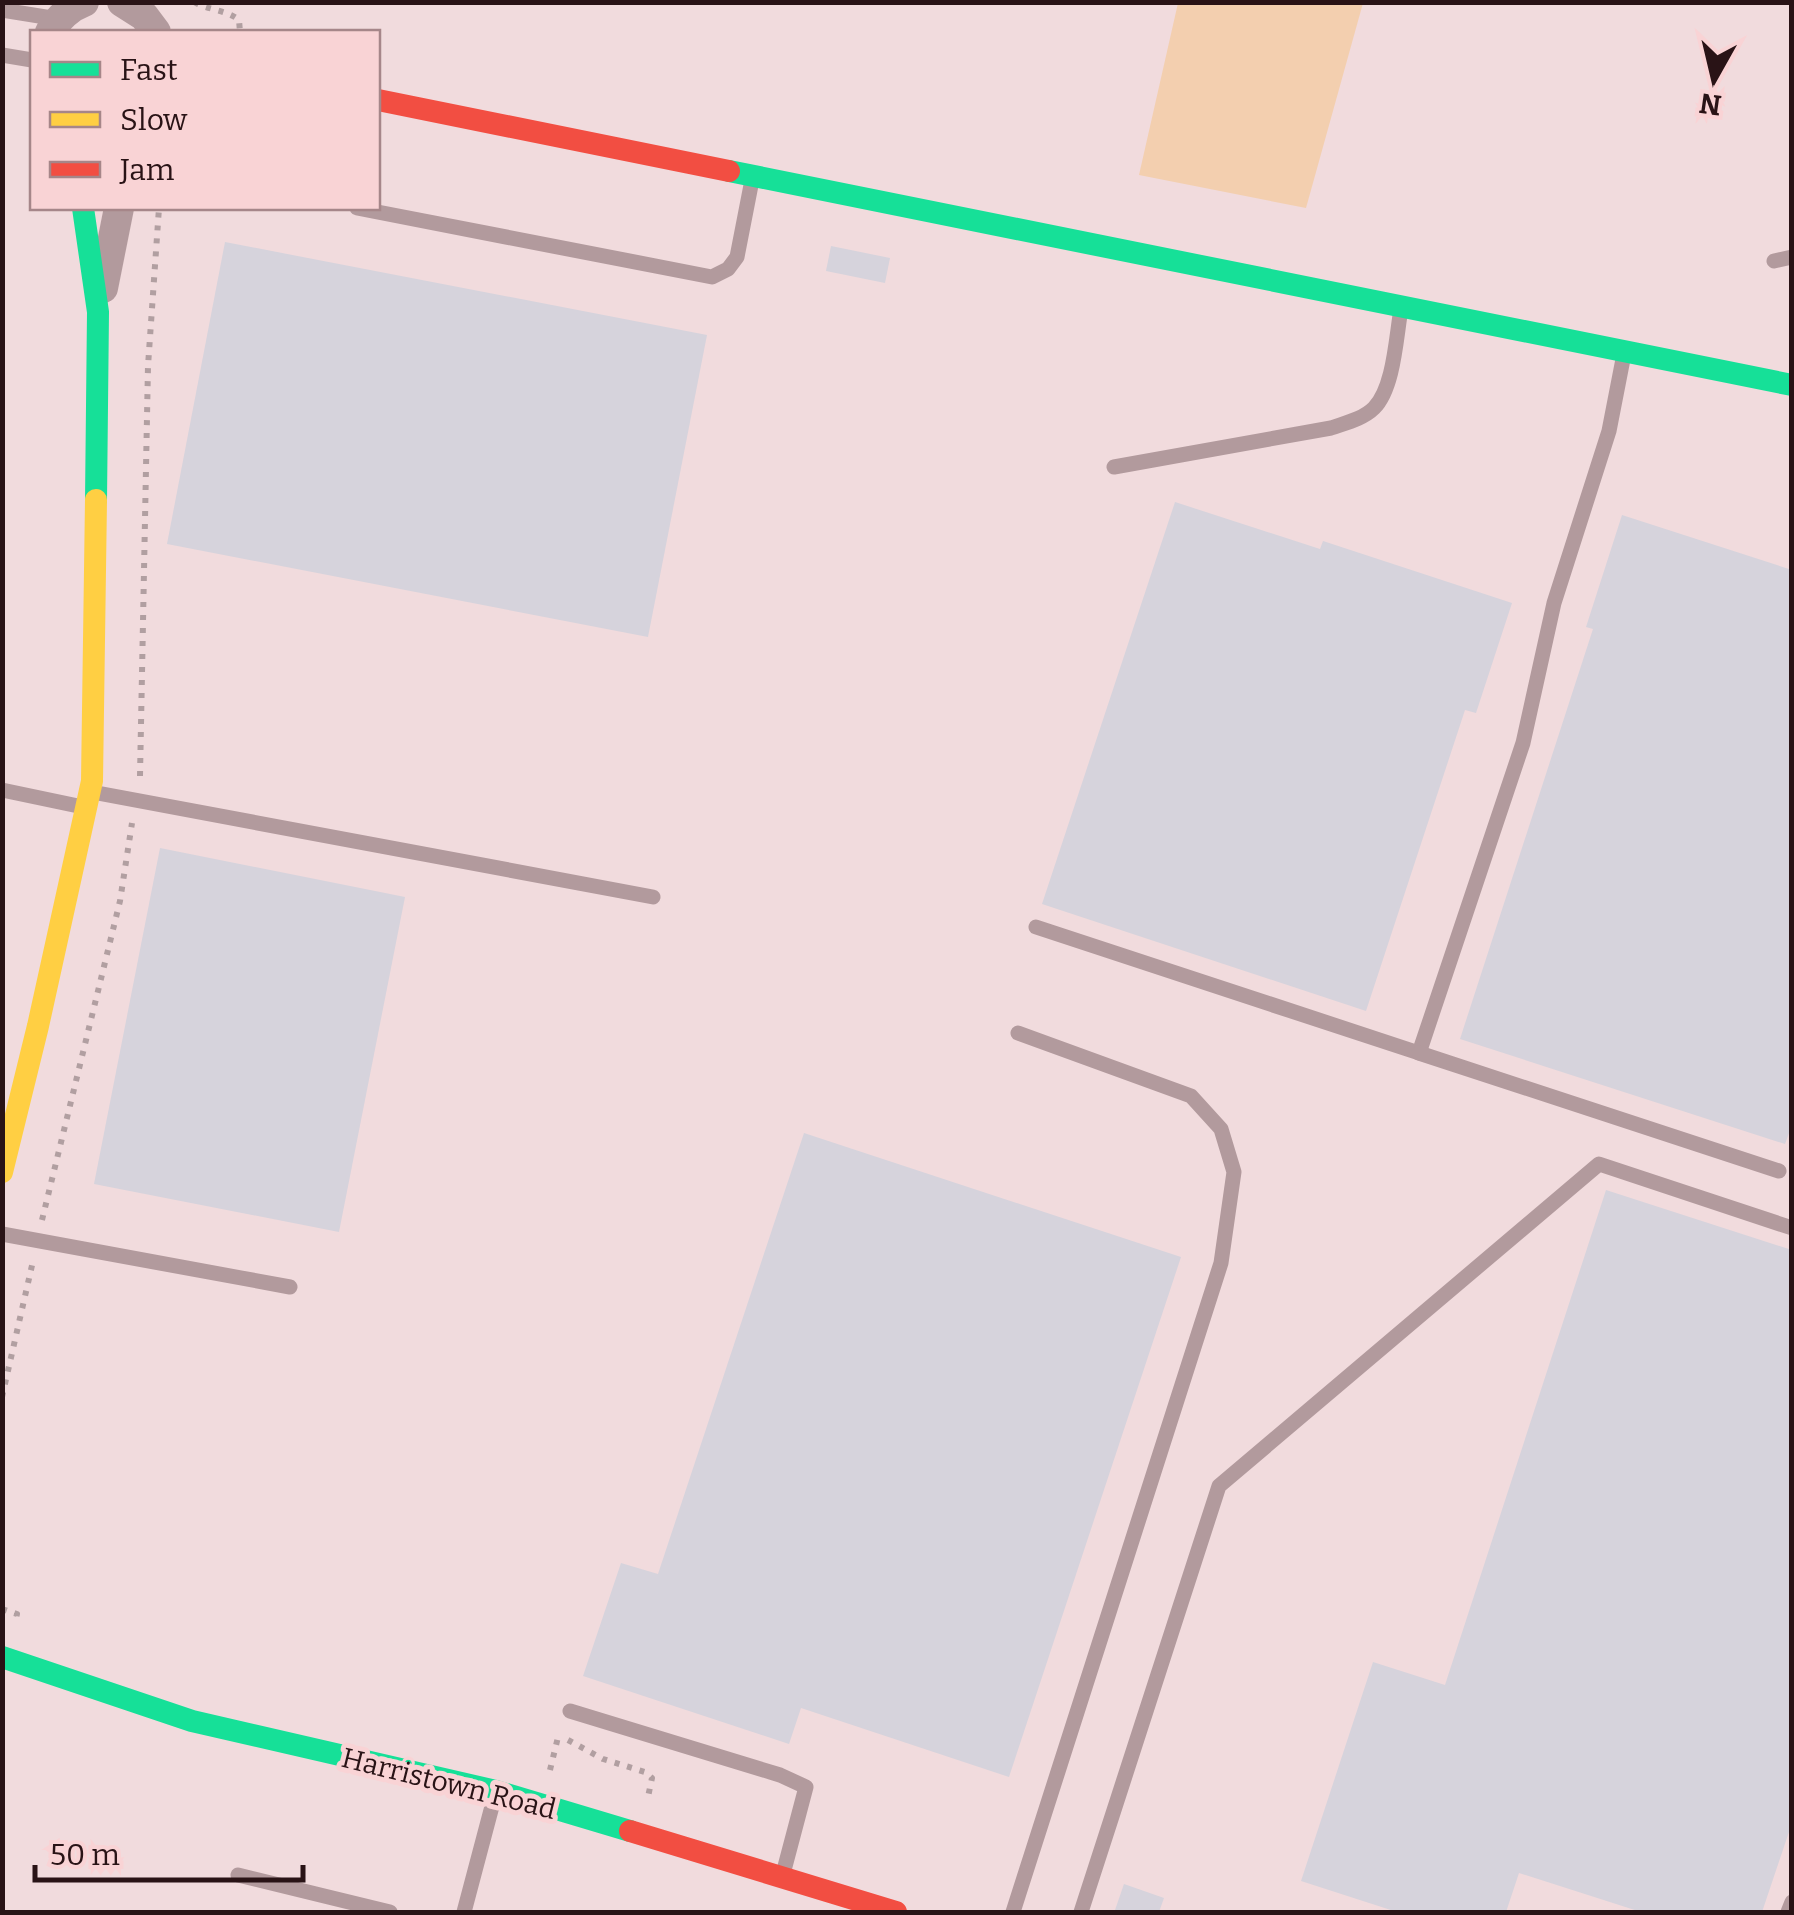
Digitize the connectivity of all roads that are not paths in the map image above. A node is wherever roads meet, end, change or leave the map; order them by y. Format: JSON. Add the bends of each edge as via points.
{"nodes":[{"id":1,"x":126,"y":3,"type":"edge"},
{"id":2,"x":2,"y":10,"type":"edge"},
{"id":3,"x":68,"y":13,"type":"edge"},
{"id":4,"x":155,"y":30,"type":"edge"},
{"id":5,"x":2,"y":55,"type":"edge"},
{"id":6,"x":30,"y":60,"type":"edge"},
{"id":7,"x":380,"y":100,"type":"edge"},
{"id":8,"x":753,"y":176,"type":"junction"},
{"id":9,"x":83,"y":210,"type":"edge"},
{"id":10,"x":118,"y":210,"type":"edge"},
{"id":11,"x":367,"y":210,"type":"edge"},
{"id":12,"x":1792,"y":257,"type":"edge"},
{"id":13,"x":1774,"y":261,"type":"dead end"},
{"id":14,"x":1402,"y":306,"type":"junction"},
{"id":15,"x":98,"y":312,"type":"junction"},
{"id":16,"x":1625,"y":350,"type":"junction"},
{"id":17,"x":1792,"y":385,"type":"edge"},
{"id":18,"x":1114,"y":467,"type":"dead end"},
{"id":19,"x":2,"y":790,"type":"edge"},
{"id":20,"x":88,"y":800,"type":"junction"},
{"id":21,"x":653,"y":897,"type":"dead end"},
{"id":22,"x":1036,"y":927,"type":"dead end"},
{"id":23,"x":1018,"y":1033,"type":"dead end"},
{"id":24,"x":1419,"y":1053,"type":"junction"},
{"id":25,"x":1779,"y":1171,"type":"dead end"},
{"id":26,"x":2,"y":1172,"type":"edge"},
{"id":27,"x":1792,"y":1228,"type":"edge"},
{"id":28,"x":2,"y":1234,"type":"edge"},
{"id":29,"x":290,"y":1287,"type":"dead end"},
{"id":30,"x":2,"y":1658,"type":"edge"},
{"id":31,"x":570,"y":1711,"type":"dead end"},
{"id":32,"x":496,"y":1791,"type":"junction"},
{"id":33,"x":238,"y":1875,"type":"dead end"},
{"id":34,"x":782,"y":1878,"type":"junction"},
{"id":35,"x":1792,"y":1902,"type":"edge"},
{"id":36,"x":390,"y":1912,"type":"edge"},
{"id":37,"x":464,"y":1912,"type":"edge"},
{"id":38,"x":896,"y":1912,"type":"edge"},
{"id":39,"x":1012,"y":1912,"type":"edge"},
{"id":40,"x":1081,"y":1912,"type":"edge"},
{"id":41,"x":1788,"y":1912,"type":"edge"}],
"edges":[{"from":1,"to":4,"type":"street"},
{"from":2,"to":3,"type":"lane"},
{"from":5,"to":6,"type":"lane"},
{"from":7,"to":8,"type":"street"},
{"from":8,"to":11,"type":"lane","via":[[737,256],[712,277]]},
{"from":8,"to":14,"type":"street"},
{"from":9,"to":15,"type":"street"},
{"from":10,"to":15,"type":"street"},
{"from":12,"to":13,"type":"lane"},
{"from":14,"to":16,"type":"street"},
{"from":14,"to":18,"type":"lane","via":[[1388,386],[1375,408],[1354,420]]},
{"from":15,"to":20,"type":"street"},
{"from":16,"to":17,"type":"street"},
{"from":16,"to":24,"type":"lane","via":[[1609,431],[1554,603],[1523,743]]},
{"from":19,"to":20,"type":"lane"},
{"from":20,"to":21,"type":"lane"},
{"from":20,"to":26,"type":"street"},
{"from":22,"to":24,"type":"lane"},
{"from":23,"to":39,"type":"lane","via":[[1191,1096],[1221,1129],[1234,1172],[1221,1264]]},
{"from":24,"to":25,"type":"lane"},
{"from":27,"to":40,"type":"lane","via":[[1599,1164],[1219,1486]]},
{"from":28,"to":29,"type":"lane"},
{"from":30,"to":32,"type":"street","name":"Harristown Road","via":[[192,1721]]},
{"from":31,"to":34,"type":"lane","via":[[806,1786]]},
{"from":32,"to":34,"type":"street","name":"Harristown Road"},
{"from":32,"to":37,"type":"lane"},
{"from":33,"to":36,"type":"lane"},
{"from":34,"to":38,"type":"street","name":"Harristown Road"},
{"from":35,"to":41,"type":"lane"}]}
